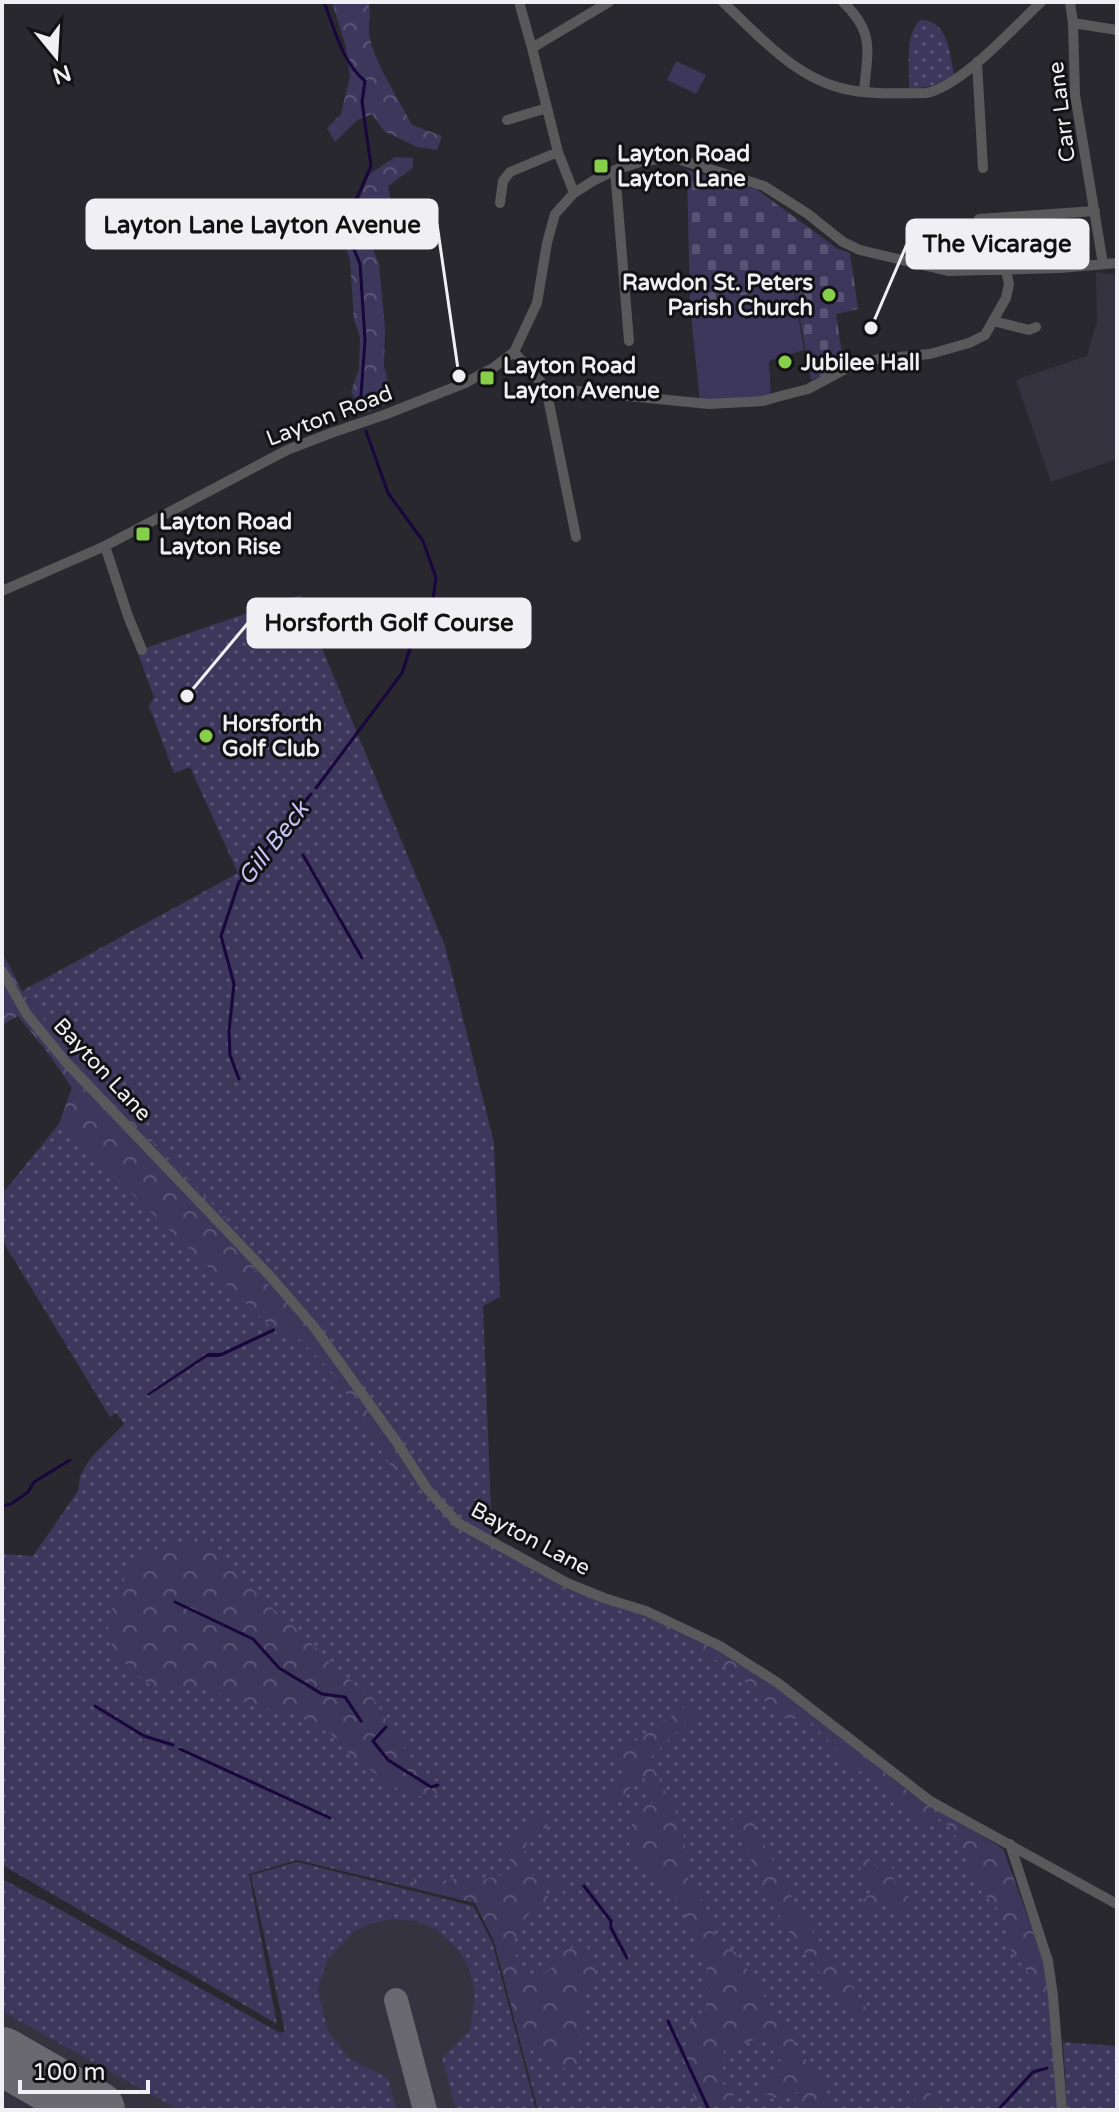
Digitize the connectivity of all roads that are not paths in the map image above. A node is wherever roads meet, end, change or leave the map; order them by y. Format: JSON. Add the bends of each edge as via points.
{"nodes":[{"id":1,"x":519,"y":2,"type":"edge"},
{"id":2,"x":609,"y":2,"type":"edge"},
{"id":3,"x":723,"y":2,"type":"edge"},
{"id":4,"x":843,"y":2,"type":"edge"},
{"id":5,"x":863,"y":2,"type":"edge"},
{"id":6,"x":1041,"y":2,"type":"edge"},
{"id":7,"x":1070,"y":2,"type":"edge"},
{"id":8,"x":852,"y":11,"type":"junction"},
{"id":9,"x":1073,"y":23,"type":"junction"},
{"id":10,"x":1117,"y":30,"type":"edge"},
{"id":11,"x":532,"y":48,"type":"junction"},
{"id":12,"x":977,"y":62,"type":"junction"},
{"id":13,"x":864,"y":92,"type":"junction"},
{"id":14,"x":547,"y":108,"type":"junction"},
{"id":15,"x":507,"y":120,"type":"dead end"},
{"id":16,"x":558,"y":152,"type":"junction"},
{"id":17,"x":983,"y":168,"type":"dead end"},
{"id":18,"x":615,"y":170,"type":"junction"},
{"id":19,"x":574,"y":193,"type":"junction"},
{"id":20,"x":500,"y":203,"type":"dead end"},
{"id":21,"x":1095,"y":211,"type":"junction"},
{"id":22,"x":979,"y":219,"type":"dead end"},
{"id":23,"x":1117,"y":263,"type":"edge"},
{"id":24,"x":1103,"y":264,"type":"junction"},
{"id":25,"x":1006,"y":271,"type":"junction"},
{"id":26,"x":993,"y":321,"type":"junction"},
{"id":27,"x":1036,"y":327,"type":"dead end"},
{"id":28,"x":629,"y":341,"type":"dead end"},
{"id":29,"x":514,"y":352,"type":"junction"},
{"id":30,"x":546,"y":388,"type":"junction"},
{"id":31,"x":576,"y":537,"type":"dead end"},
{"id":32,"x":105,"y":546,"type":"junction"},
{"id":33,"x":2,"y":591,"type":"edge"},
{"id":34,"x":142,"y":650,"type":"dead end"},
{"id":35,"x":2,"y":971,"type":"edge"},
{"id":36,"x":1010,"y":1844,"type":"junction"},
{"id":37,"x":1117,"y":1904,"type":"edge"},
{"id":38,"x":1062,"y":2110,"type":"edge"}],
"edges":[{"from":1,"to":11,"type":"street"},
{"from":2,"to":11,"type":"street"},
{"from":3,"to":13,"type":"street","via":[[808,75]]},
{"from":4,"to":8,"type":"street"},
{"from":5,"to":8,"type":"street"},
{"from":6,"to":12,"type":"street"},
{"from":7,"to":9,"type":"street","name":"Carr Lane"},
{"from":8,"to":13,"type":"street","via":[[868,40]]},
{"from":9,"to":10,"type":"street"},
{"from":9,"to":21,"type":"street","name":"Carr Lane","via":[[1075,95]]},
{"from":11,"to":14,"type":"street"},
{"from":12,"to":13,"type":"street","via":[[935,92]]},
{"from":12,"to":17,"type":"street"},
{"from":14,"to":15,"type":"street"},
{"from":14,"to":16,"type":"street"},
{"from":16,"to":19,"type":"street"},
{"from":16,"to":20,"type":"street","via":[[505,176]]},
{"from":18,"to":19,"type":"street"},
{"from":18,"to":25,"type":"street","via":[[671,157],[764,186],[860,250],[948,271]]},
{"from":18,"to":28,"type":"street"},
{"from":19,"to":29,"type":"street","via":[[551,223],[537,303]]},
{"from":21,"to":22,"type":"street"},
{"from":21,"to":24,"type":"street","name":"Carr Lane"},
{"from":23,"to":24,"type":"street"},
{"from":24,"to":25,"type":"street"},
{"from":25,"to":26,"type":"street","via":[[1006,298]]},
{"from":26,"to":27,"type":"street"},
{"from":26,"to":30,"type":"street","via":[[985,335],[969,343],[849,367],[808,389],[763,401],[709,404]]},
{"from":29,"to":30,"type":"street"},
{"from":29,"to":32,"type":"street","name":"Layton Road","via":[[465,383],[287,450]]},
{"from":30,"to":31,"type":"street"},
{"from":32,"to":33,"type":"street","name":"Layton Road"},
{"from":32,"to":34,"type":"street"},
{"from":35,"to":36,"type":"street","name":"Bayton Lane","via":[[26,1013],[65,1061],[314,1327],[427,1489],[458,1523],[567,1583],[646,1611],[720,1646],[778,1683],[930,1801]]},
{"from":36,"to":37,"type":"street","name":"Bayton Lane"},
{"from":36,"to":38,"type":"street","via":[[1048,1961]]}]}
